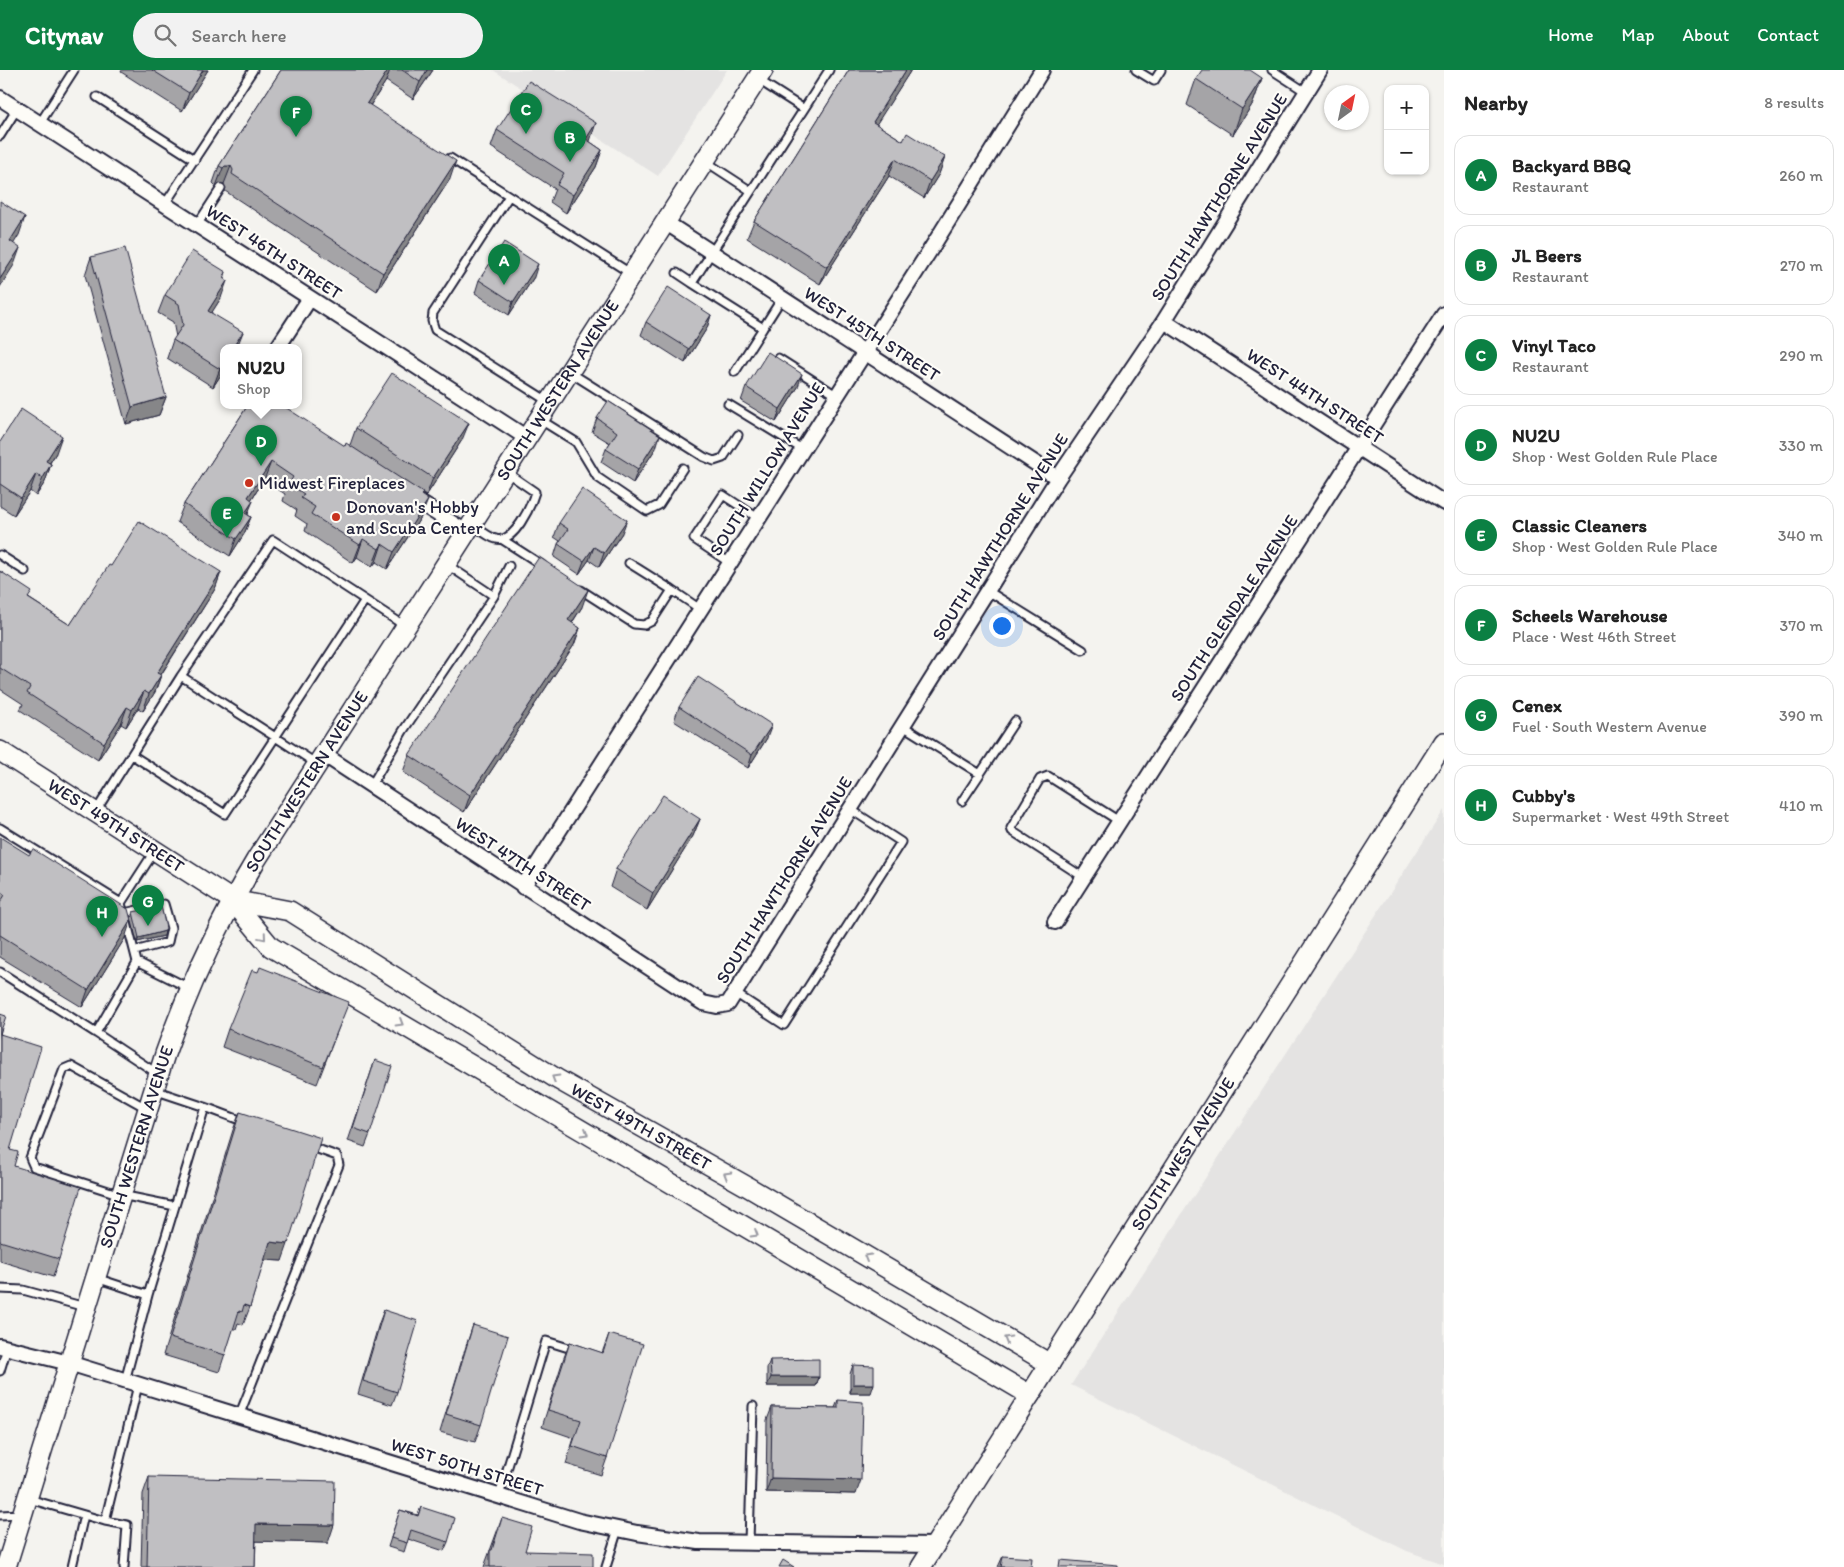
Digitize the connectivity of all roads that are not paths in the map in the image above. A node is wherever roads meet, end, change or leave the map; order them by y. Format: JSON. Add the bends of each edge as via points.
{"nodes":[{"id":1,"x":74,"y":70,"type":"edge"},
{"id":2,"x":253,"y":70,"type":"edge"},
{"id":3,"x":829,"y":70,"type":"edge"},
{"id":4,"x":1042,"y":70,"type":"edge"},
{"id":5,"x":1136,"y":70,"type":"edge"},
{"id":6,"x":1161,"y":70,"type":"edge"},
{"id":7,"x":1272,"y":70,"type":"edge"},
{"id":8,"x":1320,"y":70,"type":"edge"},
{"id":9,"x":760,"y":74,"type":"edge"},
{"id":10,"x":1306,"y":92,"type":"junction"},
{"id":11,"x":97,"y":97,"type":"dead end"},
{"id":12,"x":0,"y":98,"type":"edge"},
{"id":13,"x":17,"y":109,"type":"junction"},
{"id":14,"x":804,"y":109,"type":"junction"},
{"id":15,"x":40,"y":123,"type":"junction"},
{"id":16,"x":0,"y":136,"type":"edge"},
{"id":17,"x":446,"y":155,"type":"edge"},
{"id":18,"x":194,"y":160,"type":"junction"},
{"id":19,"x":704,"y":161,"type":"junction"},
{"id":20,"x":221,"y":188,"type":"dead end"},
{"id":21,"x":751,"y":191,"type":"junction"},
{"id":22,"x":509,"y":196,"type":"junction"},
{"id":23,"x":165,"y":204,"type":"junction"},
{"id":24,"x":665,"y":222,"type":"junction"},
{"id":25,"x":197,"y":224,"type":"junction"},
{"id":26,"x":712,"y":252,"type":"junction"},
{"id":27,"x":677,"y":273,"type":"dead end"},
{"id":28,"x":631,"y":274,"type":"junction"},
{"id":29,"x":692,"y":283,"type":"junction"},
{"id":30,"x":310,"y":298,"type":"junction"},
{"id":31,"x":782,"y":298,"type":"junction"},
{"id":32,"x":1444,"y":314,"type":"edge"},
{"id":33,"x":1164,"y":321,"type":"junction"},
{"id":34,"x":763,"y":328,"type":"junction"},
{"id":35,"x":280,"y":344,"type":"edge"},
{"id":36,"x":864,"y":351,"type":"junction"},
{"id":37,"x":778,"y":358,"type":"edge"},
{"id":38,"x":569,"y":371,"type":"junction"},
{"id":39,"x":735,"y":372,"type":"dead end"},
{"id":40,"x":836,"y":395,"type":"junction"},
{"id":41,"x":549,"y":402,"type":"junction"},
{"id":42,"x":728,"y":404,"type":"dead end"},
{"id":43,"x":539,"y":418,"type":"junction"},
{"id":44,"x":738,"y":435,"type":"dead end"},
{"id":45,"x":527,"y":438,"type":"junction"},
{"id":46,"x":1359,"y":447,"type":"junction"},
{"id":47,"x":802,"y":450,"type":"junction"},
{"id":48,"x":683,"y":468,"type":"dead end"},
{"id":49,"x":505,"y":472,"type":"junction"},
{"id":50,"x":1058,"y":478,"type":"junction"},
{"id":51,"x":401,"y":490,"type":"edge"},
{"id":52,"x":1444,"y":503,"type":"edge"},
{"id":53,"x":758,"y":518,"type":"junction"},
{"id":54,"x":469,"y":528,"type":"junction"},
{"id":55,"x":503,"y":540,"type":"junction"},
{"id":56,"x":0,"y":554,"type":"edge"},
{"id":57,"x":446,"y":563,"type":"junction"},
{"id":58,"x":629,"y":563,"type":"dead end"},
{"id":59,"x":730,"y":563,"type":"junction"},
{"id":60,"x":509,"y":566,"type":"dead end"},
{"id":61,"x":25,"y":571,"type":"dead end"},
{"id":62,"x":552,"y":572,"type":"edge"},
{"id":63,"x":576,"y":587,"type":"edge"},
{"id":64,"x":672,"y":590,"type":"junction"},
{"id":65,"x":988,"y":591,"type":"junction"},
{"id":66,"x":494,"y":596,"type":"junction"},
{"id":67,"x":365,"y":600,"type":"junction"},
{"id":68,"x":700,"y":609,"type":"junction"},
{"id":69,"x":406,"y":626,"type":"junction"},
{"id":70,"x":1083,"y":650,"type":"dead end"},
{"id":71,"x":181,"y":676,"type":"junction"},
{"id":72,"x":1014,"y":721,"type":"dead end"},
{"id":73,"x":903,"y":726,"type":"junction"},
{"id":74,"x":274,"y":737,"type":"junction"},
{"id":75,"x":1444,"y":742,"type":"edge"},
{"id":76,"x":0,"y":751,"type":"edge"},
{"id":77,"x":132,"y":755,"type":"junction"},
{"id":78,"x":320,"y":759,"type":"junction"},
{"id":79,"x":980,"y":774,"type":"junction"},
{"id":80,"x":371,"y":786,"type":"junction"},
{"id":81,"x":962,"y":801,"type":"dead end"},
{"id":82,"x":850,"y":810,"type":"junction"},
{"id":83,"x":95,"y":812,"type":"junction"},
{"id":84,"x":1119,"y":821,"type":"junction"},
{"id":85,"x":0,"y":828,"type":"edge"},
{"id":86,"x":155,"y":850,"type":"junction"},
{"id":87,"x":1083,"y":877,"type":"junction"},
{"id":88,"x":523,"y":887,"type":"junction"},
{"id":89,"x":232,"y":900,"type":"junction"},
{"id":90,"x":121,"y":903,"type":"junction"},
{"id":91,"x":124,"y":913,"type":"junction"},
{"id":92,"x":1055,"y":922,"type":"dead end"},
{"id":93,"x":135,"y":951,"type":"junction"},
{"id":94,"x":137,"y":962,"type":"junction"},
{"id":95,"x":0,"y":972,"type":"edge"},
{"id":96,"x":190,"y":989,"type":"junction"},
{"id":97,"x":735,"y":994,"type":"junction"},
{"id":98,"x":703,"y":1003,"type":"joint"},
{"id":99,"x":96,"y":1033,"type":"junction"},
{"id":100,"x":156,"y":1082,"type":"junction"},
{"id":101,"x":205,"y":1108,"type":"junction"},
{"id":102,"x":148,"y":1109,"type":"junction"},
{"id":103,"x":249,"y":1124,"type":"edge"},
{"id":104,"x":302,"y":1143,"type":"edge"},
{"id":105,"x":121,"y":1195,"type":"junction"},
{"id":106,"x":175,"y":1206,"type":"junction"},
{"id":107,"x":95,"y":1278,"type":"junction"},
{"id":108,"x":0,"y":1288,"type":"edge"},
{"id":109,"x":148,"y":1295,"type":"junction"},
{"id":110,"x":86,"y":1308,"type":"junction"},
{"id":111,"x":4,"y":1347,"type":"edge"},
{"id":112,"x":582,"y":1353,"type":"edge"},
{"id":113,"x":69,"y":1363,"type":"junction"},
{"id":114,"x":1050,"y":1364,"type":"junction"},
{"id":115,"x":0,"y":1371,"type":"edge"},
{"id":116,"x":132,"y":1383,"type":"junction"},
{"id":117,"x":1030,"y":1395,"type":"junction"},
{"id":118,"x":752,"y":1406,"type":"dead end"},
{"id":119,"x":239,"y":1416,"type":"junction"},
{"id":120,"x":499,"y":1496,"type":"junction"},
{"id":121,"x":25,"y":1506,"type":"junction"},
{"id":122,"x":0,"y":1514,"type":"edge"},
{"id":123,"x":84,"y":1515,"type":"junction"},
{"id":124,"x":105,"y":1521,"type":"junction"},
{"id":125,"x":618,"y":1529,"type":"junction"},
{"id":126,"x":749,"y":1542,"type":"junction"},
{"id":127,"x":935,"y":1545,"type":"junction"},
{"id":128,"x":6,"y":1567,"type":"edge"},
{"id":129,"x":72,"y":1567,"type":"edge"},
{"id":130,"x":124,"y":1567,"type":"edge"},
{"id":131,"x":606,"y":1567,"type":"edge"},
{"id":132,"x":921,"y":1567,"type":"edge"}],
"edges":[{"from":1,"to":15,"type":"lane"},
{"from":2,"to":18,"type":"lane"},
{"from":3,"to":14,"type":"lane"},
{"from":4,"to":36,"type":"street","name":"SOUTH WILLOW AVENUE"},
{"from":5,"to":6,"type":"lane","via":[[1154,81]]},
{"from":7,"to":10,"type":"lane"},
{"from":8,"to":10,"type":"street","name":"SOUTH HAWTHORNE AVENUE"},
{"from":9,"to":14,"type":"lane"},
{"from":9,"to":19,"type":"street","name":"SOUTH WESTERN AVENUE"},
{"from":10,"to":33,"type":"street","name":"SOUTH HAWTHORNE AVENUE"},
{"from":11,"to":18,"type":"lane"},
{"from":12,"to":13,"type":"street","name":"WEST 46TH STREET"},
{"from":13,"to":15,"type":"street","name":"WEST 46TH STREET"},
{"from":13,"to":16,"type":"lane"},
{"from":14,"to":21,"type":"lane"},
{"from":15,"to":23,"type":"street","name":"WEST 46TH STREET"},
{"from":17,"to":22,"type":"lane"},
{"from":18,"to":23,"type":"lane"},
{"from":19,"to":21,"type":"lane"},
{"from":19,"to":24,"type":"street","name":"SOUTH WESTERN AVENUE"},
{"from":20,"to":25,"type":"lane"},
{"from":21,"to":26,"type":"lane"},
{"from":22,"to":28,"type":"lane"},
{"from":22,"to":41,"type":"lane","via":[[433,313],[432,321],[435,330]]},
{"from":23,"to":25,"type":"street","name":"WEST 46TH STREET"},
{"from":24,"to":26,"type":"street","name":"WEST 45TH STREET"},
{"from":24,"to":28,"type":"street","name":"SOUTH WESTERN AVENUE"},
{"from":25,"to":30,"type":"street","name":"WEST 46TH STREET"},
{"from":26,"to":29,"type":"lane"},
{"from":26,"to":31,"type":"street","name":"WEST 45TH STREET"},
{"from":27,"to":29,"type":"lane"},
{"from":28,"to":38,"type":"street","name":"SOUTH WESTERN AVENUE"},
{"from":29,"to":34,"type":"lane"},
{"from":30,"to":35,"type":"street"},
{"from":30,"to":45,"type":"street","name":"WEST 46TH STREET"},
{"from":31,"to":34,"type":"lane"},
{"from":31,"to":36,"type":"street","name":"WEST 45TH STREET"},
{"from":32,"to":46,"type":"street","name":"SOUTH GLENDALE AVENUE"},
{"from":33,"to":46,"type":"street","name":"WEST 44TH STREET"},
{"from":33,"to":50,"type":"street","name":"SOUTH HAWTHORNE AVENUE"},
{"from":34,"to":39,"type":"lane"},
{"from":36,"to":40,"type":"street","name":"SOUTH WILLOW AVENUE"},
{"from":36,"to":50,"type":"street","name":"WEST 45TH STREET"},
{"from":37,"to":40,"type":"lane"},
{"from":38,"to":41,"type":"street","name":"SOUTH WESTERN AVENUE"},
{"from":38,"to":44,"type":"lane","via":[[714,461],[723,458]]},
{"from":40,"to":47,"type":"street","name":"SOUTH WILLOW AVENUE"},
{"from":41,"to":43,"type":"street","name":"SOUTH WESTERN AVENUE"},
{"from":42,"to":47,"type":"lane"},
{"from":43,"to":45,"type":"street","name":"SOUTH WESTERN AVENUE"},
{"from":43,"to":48,"type":"lane","via":[[576,442],[598,477],[647,511],[659,505]]},
{"from":45,"to":49,"type":"street","name":"SOUTH WESTERN AVENUE"},
{"from":46,"to":52,"type":"street","name":"WEST 44TH STREET"},
{"from":46,"to":84,"type":"street","name":"SOUTH GLENDALE AVENUE"},
{"from":47,"to":53,"type":"street","name":"SOUTH WILLOW AVENUE"},
{"from":49,"to":54,"type":"street","name":"SOUTH WESTERN AVENUE"},
{"from":49,"to":55,"type":"lane","via":[[535,492],[512,535]]},
{"from":50,"to":65,"type":"street","name":"SOUTH HAWTHORNE AVENUE"},
{"from":51,"to":54,"type":"street"},
{"from":53,"to":59,"type":"street","name":"SOUTH WILLOW AVENUE"},
{"from":53,"to":59,"type":"lane","via":[[723,495],[694,539]]},
{"from":54,"to":55,"type":"lane"},
{"from":54,"to":57,"type":"street","name":"SOUTH WESTERN AVENUE"},
{"from":55,"to":62,"type":"lane"},
{"from":56,"to":61,"type":"lane"},
{"from":57,"to":66,"type":"lane"},
{"from":57,"to":69,"type":"street","name":"SOUTH WESTERN AVENUE"},
{"from":58,"to":64,"type":"lane"},
{"from":59,"to":68,"type":"street","name":"SOUTH WILLOW AVENUE"},
{"from":60,"to":66,"type":"lane"},
{"from":63,"to":64,"type":"lane","via":[[634,624],[644,625],[652,621]]},
{"from":64,"to":68,"type":"lane"},
{"from":65,"to":70,"type":"lane"},
{"from":65,"to":73,"type":"street","name":"SOUTH HAWTHORNE AVENUE"},
{"from":66,"to":80,"type":"lane","via":[[403,731]]},
{"from":67,"to":69,"type":"lane"},
{"from":67,"to":71,"type":"lane","via":[[273,540]]},
{"from":67,"to":74,"type":"lane"},
{"from":68,"to":88,"type":"street","name":"SOUTH WILLOW AVENUE"},
{"from":69,"to":78,"type":"street","name":"SOUTH WESTERN AVENUE"},
{"from":71,"to":74,"type":"lane"},
{"from":71,"to":77,"type":"lane"},
{"from":72,"to":79,"type":"lane"},
{"from":73,"to":79,"type":"lane"},
{"from":73,"to":82,"type":"street","name":"SOUTH HAWTHORNE AVENUE"},
{"from":74,"to":77,"type":"lane","via":[[225,814]]},
{"from":74,"to":78,"type":"lane"},
{"from":75,"to":114,"type":"street","name":"SOUTH WEST AVENUE"},
{"from":76,"to":83,"type":"street","name":"WEST 49TH STREET"},
{"from":77,"to":83,"type":"lane"},
{"from":78,"to":80,"type":"street","name":"WEST 47TH STREET"},
{"from":78,"to":89,"type":"street","name":"SOUTH WESTERN AVENUE"},
{"from":79,"to":81,"type":"lane"},
{"from":80,"to":88,"type":"street","name":"WEST 47TH STREET"},
{"from":82,"to":97,"type":"street","name":"SOUTH HAWTHORNE AVENUE"},
{"from":82,"to":97,"type":"lane","via":[[901,842],[784,1025]]},
{"from":83,"to":86,"type":"street","name":"WEST 49TH STREET"},
{"from":84,"to":87,"type":"street","name":"SOUTH GLENDALE AVENUE"},
{"from":84,"to":87,"type":"lane","via":[[1048,776],[1040,779],[1012,831]]},
{"from":85,"to":90,"type":"lane"},
{"from":86,"to":89,"type":"street","name":"WEST 49TH STREET"},
{"from":86,"to":90,"type":"lane"},
{"from":87,"to":92,"type":"street","name":"SOUTH GLENDALE AVENUE"},
{"from":88,"to":98,"type":"street","name":"WEST 47TH STREET"},
{"from":89,"to":96,"type":"street","name":"SOUTH WESTERN AVENUE"},
{"from":114,"to":89,"type":"street","name":"WEST 49TH STREET","one_way":true,"via":[[558,1079],[290,911]]},
{"from":89,"to":117,"type":"street","name":"WEST 49TH STREET","one_way":true,"via":[[271,947]]},
{"from":90,"to":91,"type":"lane"},
{"from":91,"to":93,"type":"lane"},
{"from":91,"to":93,"type":"lane","via":[[164,904],[171,928],[168,942],[154,942]]},
{"from":93,"to":94,"type":"lane"},
{"from":94,"to":96,"type":"lane"},
{"from":94,"to":99,"type":"lane"},
{"from":95,"to":99,"type":"lane"},
{"from":96,"to":100,"type":"street","name":"SOUTH WESTERN AVENUE"},
{"from":97,"to":98,"type":"street","name":"SOUTH HAWTHORNE AVENUE","via":[[728,1004]]},
{"from":99,"to":100,"type":"lane"},
{"from":100,"to":101,"type":"lane"},
{"from":100,"to":102,"type":"street","name":"SOUTH WESTERN AVENUE"},
{"from":101,"to":103,"type":"lane"},
{"from":101,"to":106,"type":"lane"},
{"from":102,"to":105,"type":"street","name":"SOUTH WESTERN AVENUE"},
{"from":102,"to":105,"type":"lane","via":[[71,1066],[64,1069],[30,1158],[34,1167]]},
{"from":104,"to":119,"type":"lane","via":[[337,1156],[339,1165]]},
{"from":105,"to":106,"type":"lane"},
{"from":105,"to":107,"type":"street","name":"SOUTH WESTERN AVENUE"},
{"from":106,"to":109,"type":"lane"},
{"from":107,"to":109,"type":"lane"},
{"from":107,"to":110,"type":"street","name":"SOUTH WESTERN AVENUE"},
{"from":108,"to":110,"type":"lane","via":[[23,1290]]},
{"from":109,"to":116,"type":"lane"},
{"from":110,"to":113,"type":"street","name":"SOUTH WESTERN AVENUE"},
{"from":111,"to":113,"type":"street","name":"WEST 50TH STREET"},
{"from":111,"to":115,"type":"lane"},
{"from":112,"to":120,"type":"lane","via":[[546,1342]]},
{"from":113,"to":116,"type":"street","name":"WEST 50TH STREET"},
{"from":113,"to":121,"type":"street","name":"SOUTH WESTERN AVENUE"},
{"from":114,"to":117,"type":"street","name":"SOUTH WEST AVENUE"},
{"from":116,"to":119,"type":"street","name":"WEST 50TH STREET"},
{"from":116,"to":124,"type":"lane"},
{"from":117,"to":127,"type":"street","name":"SOUTH WEST AVENUE"},
{"from":118,"to":126,"type":"lane"},
{"from":119,"to":120,"type":"street","name":"WEST 50TH STREET"},
{"from":120,"to":125,"type":"street","name":"WEST 50TH STREET","via":[[579,1521]]},
{"from":121,"to":122,"type":"lane"},
{"from":121,"to":123,"type":"lane"},
{"from":121,"to":128,"type":"street","name":"SOUTH WESTERN AVENUE"},
{"from":123,"to":124,"type":"lane"},
{"from":123,"to":129,"type":"lane"},
{"from":124,"to":130,"type":"lane","via":[[127,1525]]},
{"from":125,"to":126,"type":"street","name":"WEST 50TH STREET","via":[[699,1542]]},
{"from":125,"to":131,"type":"lane"},
{"from":126,"to":127,"type":"street","name":"WEST 50TH STREET"},
{"from":127,"to":132,"type":"street","name":"SOUTH WEST AVENUE"}]}
